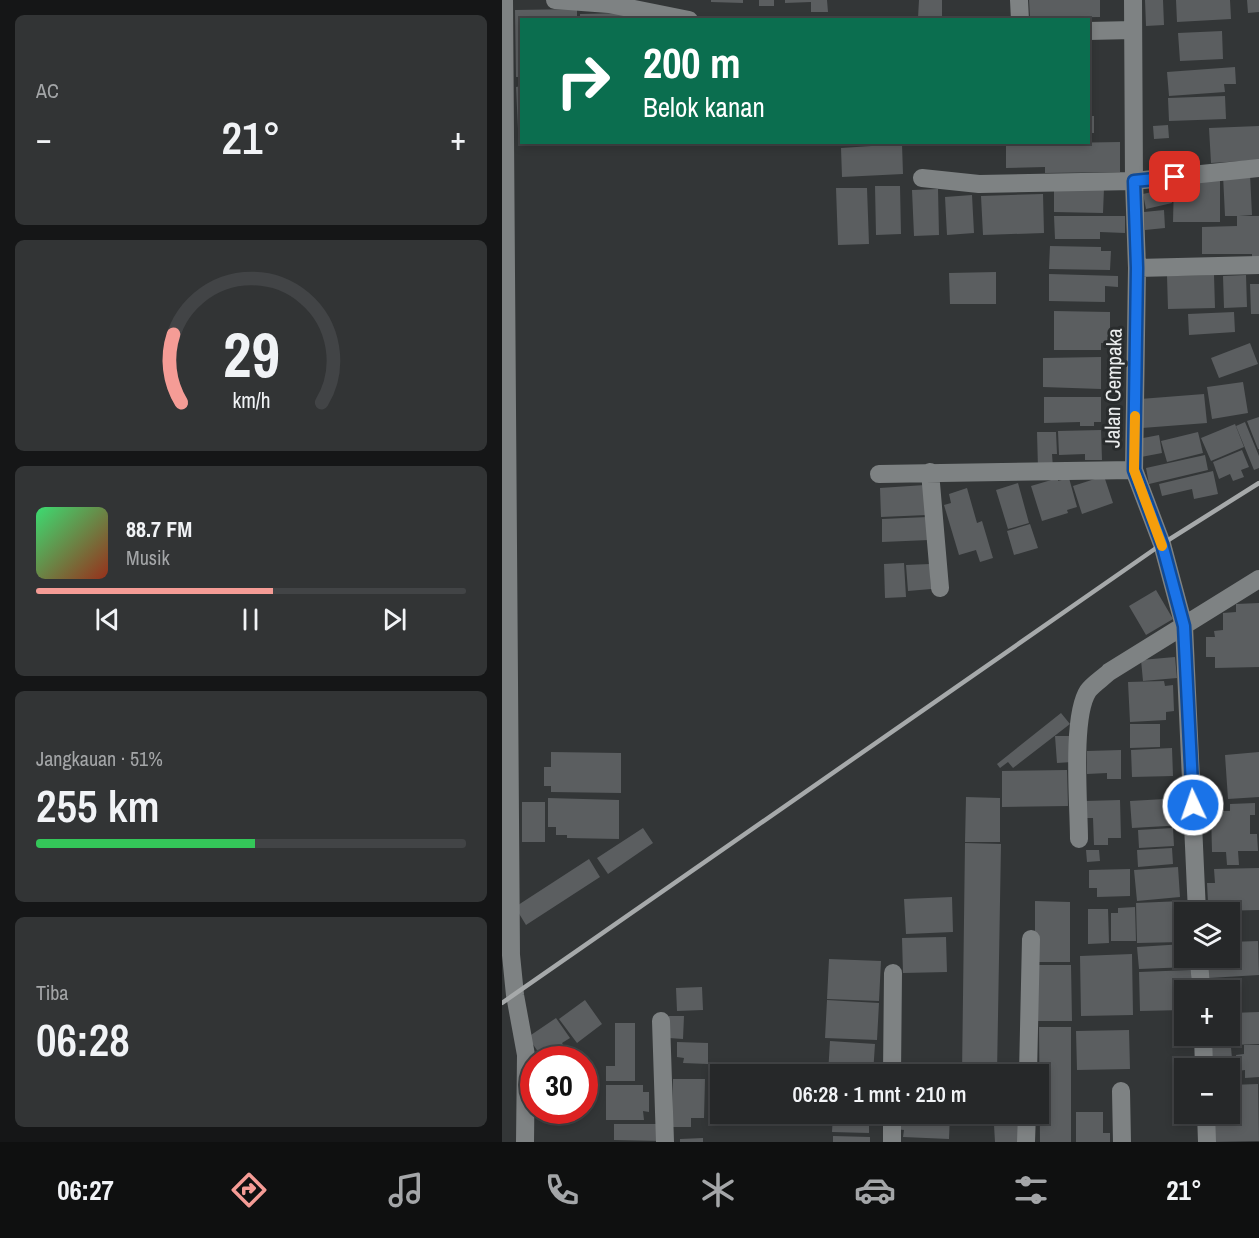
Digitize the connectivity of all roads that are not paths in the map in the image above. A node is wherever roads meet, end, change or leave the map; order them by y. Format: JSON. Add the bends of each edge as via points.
{"nodes":[{"id":1,"x":504,"y":0,"type":"edge"},
{"id":2,"x":555,"y":0,"type":"edge"},
{"id":3,"x":1019,"y":0,"type":"edge"},
{"id":4,"x":1133,"y":0,"type":"edge"},
{"id":5,"x":679,"y":18,"type":"edge"},
{"id":6,"x":1020,"y":18,"type":"edge"},
{"id":7,"x":1133,"y":30,"type":"junction"},
{"id":8,"x":1090,"y":31,"type":"edge"},
{"id":9,"x":513,"y":83,"type":"edge"},
{"id":10,"x":504,"y":144,"type":"edge"},
{"id":11,"x":1258,"y":168,"type":"edge"},
{"id":12,"x":922,"y":178,"type":"dead end"},
{"id":13,"x":1134,"y":181,"type":"junction"},
{"id":14,"x":1258,"y":265,"type":"edge"},
{"id":15,"x":1137,"y":268,"type":"junction"},
{"id":16,"x":505,"y":468,"type":"edge"},
{"id":17,"x":1134,"y":470,"type":"junction"},
{"id":18,"x":930,"y":472,"type":"junction"},
{"id":19,"x":879,"y":474,"type":"dead end"},
{"id":20,"x":1258,"y":579,"type":"edge"},
{"id":21,"x":940,"y":588,"type":"dead end"},
{"id":22,"x":1184,"y":626,"type":"junction"},
{"id":23,"x":1079,"y":839,"type":"dead end"},
{"id":24,"x":1197,"y":902,"type":"edge"},
{"id":25,"x":506,"y":933,"type":"edge"},
{"id":26,"x":1032,"y":939,"type":"dead end"},
{"id":27,"x":893,"y":973,"type":"dead end"},
{"id":28,"x":661,"y":1021,"type":"dead end"},
{"id":29,"x":892,"y":1064,"type":"edge"},
{"id":30,"x":1028,"y":1064,"type":"edge"},
{"id":31,"x":1121,"y":1091,"type":"dead end"},
{"id":32,"x":892,"y":1124,"type":"edge"},
{"id":33,"x":1027,"y":1124,"type":"edge"},
{"id":34,"x":1206,"y":1124,"type":"edge"},
{"id":35,"x":525,"y":1142,"type":"edge"},
{"id":36,"x":665,"y":1142,"type":"edge"},
{"id":37,"x":892,"y":1142,"type":"edge"},
{"id":38,"x":1026,"y":1142,"type":"edge"},
{"id":39,"x":1122,"y":1142,"type":"edge"},
{"id":40,"x":1207,"y":1142,"type":"edge"}],
"edges":[{"from":1,"to":9,"type":"street"},
{"from":2,"to":5,"type":"street","via":[[609,4]]},
{"from":3,"to":6,"type":"street"},
{"from":4,"to":7,"type":"street","name":"Jalan Cempaka"},
{"from":7,"to":8,"type":"street"},
{"from":7,"to":13,"type":"street","name":"Jalan Cempaka"},
{"from":9,"to":10,"type":"street"},
{"from":10,"to":16,"type":"street"},
{"from":11,"to":13,"type":"street"},
{"from":12,"to":13,"type":"street","via":[[979,184]]},
{"from":13,"to":15,"type":"street","name":"Jalan Cempaka"},
{"from":14,"to":15,"type":"street"},
{"from":15,"to":17,"type":"street","name":"Jalan Cempaka"},
{"from":16,"to":25,"type":"street"},
{"from":17,"to":18,"type":"street"},
{"from":17,"to":22,"type":"street","name":"Jalan Cempaka","via":[[1162,544]]},
{"from":18,"to":19,"type":"street"},
{"from":18,"to":21,"type":"street"},
{"from":20,"to":22,"type":"street"},
{"from":22,"to":23,"type":"street","via":[[1109,672],[1089,690],[1081,707],[1078,740]]},
{"from":22,"to":24,"type":"street","name":"Jalan Cempaka"},
{"from":25,"to":35,"type":"street","via":[[526,1056]]},
{"from":26,"to":30,"type":"street"},
{"from":27,"to":29,"type":"street"},
{"from":28,"to":36,"type":"street"},
{"from":31,"to":39,"type":"street"},
{"from":32,"to":37,"type":"street"},
{"from":33,"to":38,"type":"street"},
{"from":34,"to":40,"type":"street"}]}
